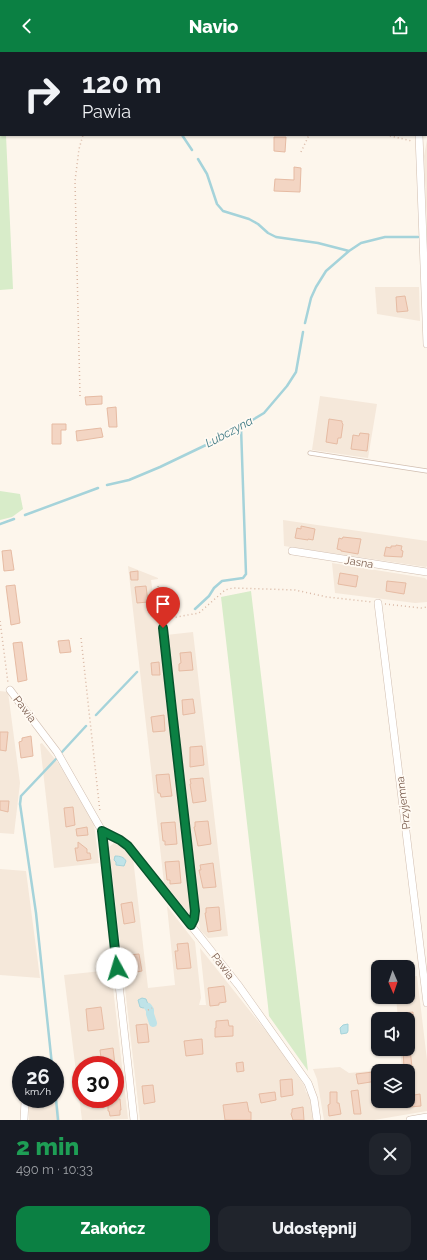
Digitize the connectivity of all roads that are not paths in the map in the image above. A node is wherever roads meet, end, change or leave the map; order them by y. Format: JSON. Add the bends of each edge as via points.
{"nodes":[{"id":1,"x":419,"y":138,"type":"edge"},
{"id":2,"x":427,"y":344,"type":"edge"},
{"id":3,"x":310,"y":453,"type":"dead end"},
{"id":4,"x":427,"y":471,"type":"edge"},
{"id":5,"x":292,"y":551,"type":"dead end"},
{"id":6,"x":427,"y":572,"type":"edge"},
{"id":7,"x":378,"y":603,"type":"road end"},
{"id":8,"x":163,"y":628,"type":"dead end"},
{"id":9,"x":10,"y":689,"type":"road end"},
{"id":10,"x":102,"y":831,"type":"junction"},
{"id":11,"x":191,"y":925,"type":"junction"},
{"id":12,"x":427,"y":1003,"type":"edge"},
{"id":13,"x":25,"y":1108,"type":"edge"},
{"id":14,"x":427,"y":1117,"type":"edge"},
{"id":15,"x":24,"y":1120,"type":"edge"},
{"id":16,"x":134,"y":1120,"type":"edge"},
{"id":17,"x":317,"y":1120,"type":"edge"},
{"id":18,"x":410,"y":1120,"type":"edge"}],
"edges":[{"from":1,"to":2,"type":"street"},
{"from":3,"to":4,"type":"lane"},
{"from":5,"to":6,"type":"street","name":"Jasna"},
{"from":7,"to":12,"type":"street","name":"Przyjemna"},
{"from":8,"to":11,"type":"street","via":[[195,911]]},
{"from":9,"to":10,"type":"street","name":"Pawia","via":[[57,752]]},
{"from":10,"to":11,"type":"street","name":"Pawia","via":[[128,846]]},
{"from":10,"to":16,"type":"street","name":"Pawia"},
{"from":11,"to":17,"type":"street","name":"Pawia","via":[[239,986],[308,1082]]},
{"from":13,"to":15,"type":"street"},
{"from":14,"to":18,"type":"street"}]}
